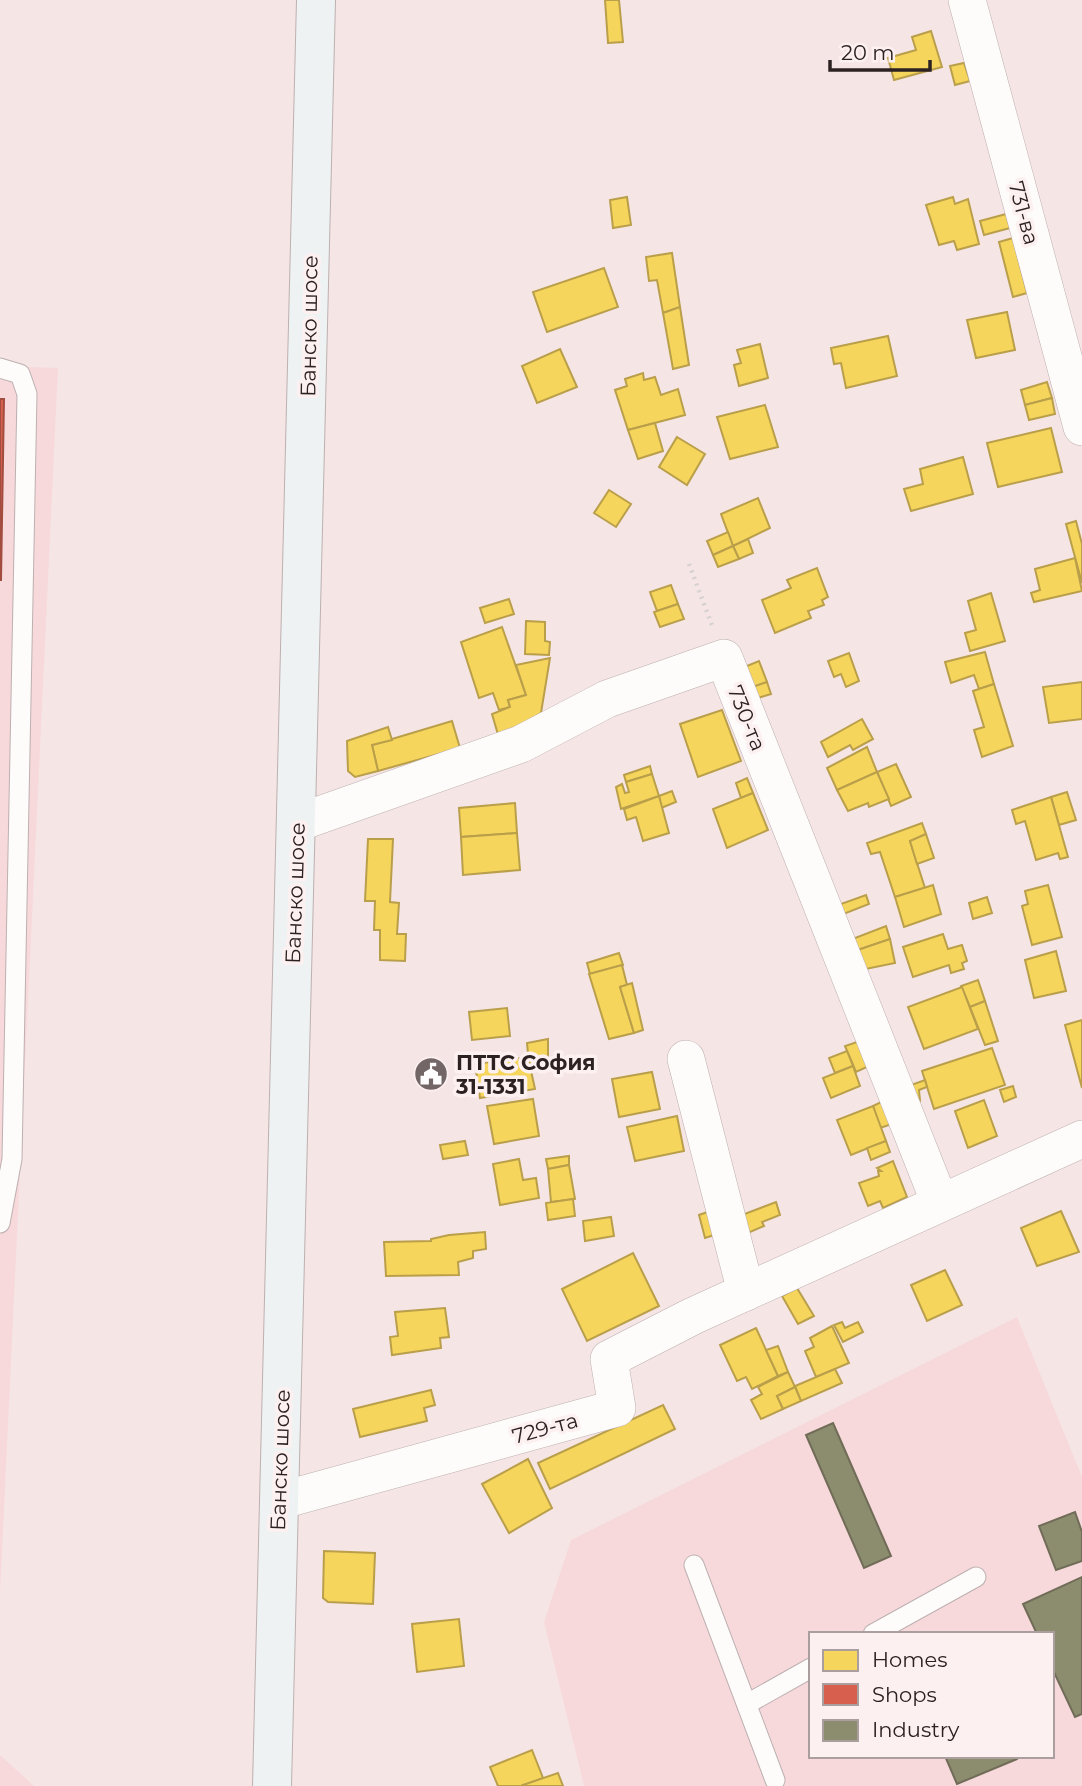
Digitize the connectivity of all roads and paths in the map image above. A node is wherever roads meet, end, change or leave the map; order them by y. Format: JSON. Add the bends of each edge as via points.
{"nodes":[{"id":1,"x":316,"y":0,"type":"edge"},
{"id":2,"x":967,"y":0,"type":"edge"},
{"id":3,"x":0,"y":368,"type":"edge"},
{"id":4,"x":1082,"y":427,"type":"edge"},
{"id":5,"x":689,"y":564,"type":"dead end"},
{"id":6,"x":724,"y":658,"type":"junction"},
{"id":7,"x":297,"y":823,"type":"junction"},
{"id":8,"x":686,"y":1059,"type":"dead end"},
{"id":9,"x":1082,"y":1139,"type":"edge"},
{"id":10,"x":940,"y":1203,"type":"junction"},
{"id":11,"x":0,"y":1223,"type":"edge"},
{"id":12,"x":746,"y":1292,"type":"junction"},
{"id":13,"x":279,"y":1500,"type":"junction"},
{"id":14,"x":694,"y":1565,"type":"dead end"},
{"id":15,"x":975,"y":1577,"type":"dead end"},
{"id":16,"x":877,"y":1632,"type":"edge"},
{"id":17,"x":809,"y":1669,"type":"edge"},
{"id":18,"x":747,"y":1704,"type":"junction"},
{"id":19,"x":775,"y":1780,"type":"dead end"},
{"id":20,"x":272,"y":1786,"type":"edge"}],
"edges":[{"from":1,"to":7,"type":"street","name":"Банско шосе"},
{"from":2,"to":4,"type":"street","name":"731-ва"},
{"from":3,"to":11,"type":"lane","via":[[20,374],[27,394],[12,1159]]},
{"from":5,"to":6,"type":"path"},
{"from":6,"to":7,"type":"street","name":"730-та","via":[[607,699],[521,744]]},
{"from":6,"to":10,"type":"street","name":"730-та"},
{"from":7,"to":13,"type":"street","name":"Банско шосе"},
{"from":8,"to":12,"type":"street"},
{"from":9,"to":10,"type":"street","name":"729-та"},
{"from":10,"to":12,"type":"street","name":"729-та"},
{"from":12,"to":13,"type":"street","name":"729-та","via":[[609,1359],[617,1408]]},
{"from":13,"to":20,"type":"street","name":"Банско шосе"},
{"from":14,"to":18,"type":"lane"},
{"from":15,"to":16,"type":"lane"},
{"from":17,"to":18,"type":"lane"},
{"from":18,"to":19,"type":"lane"}]}
